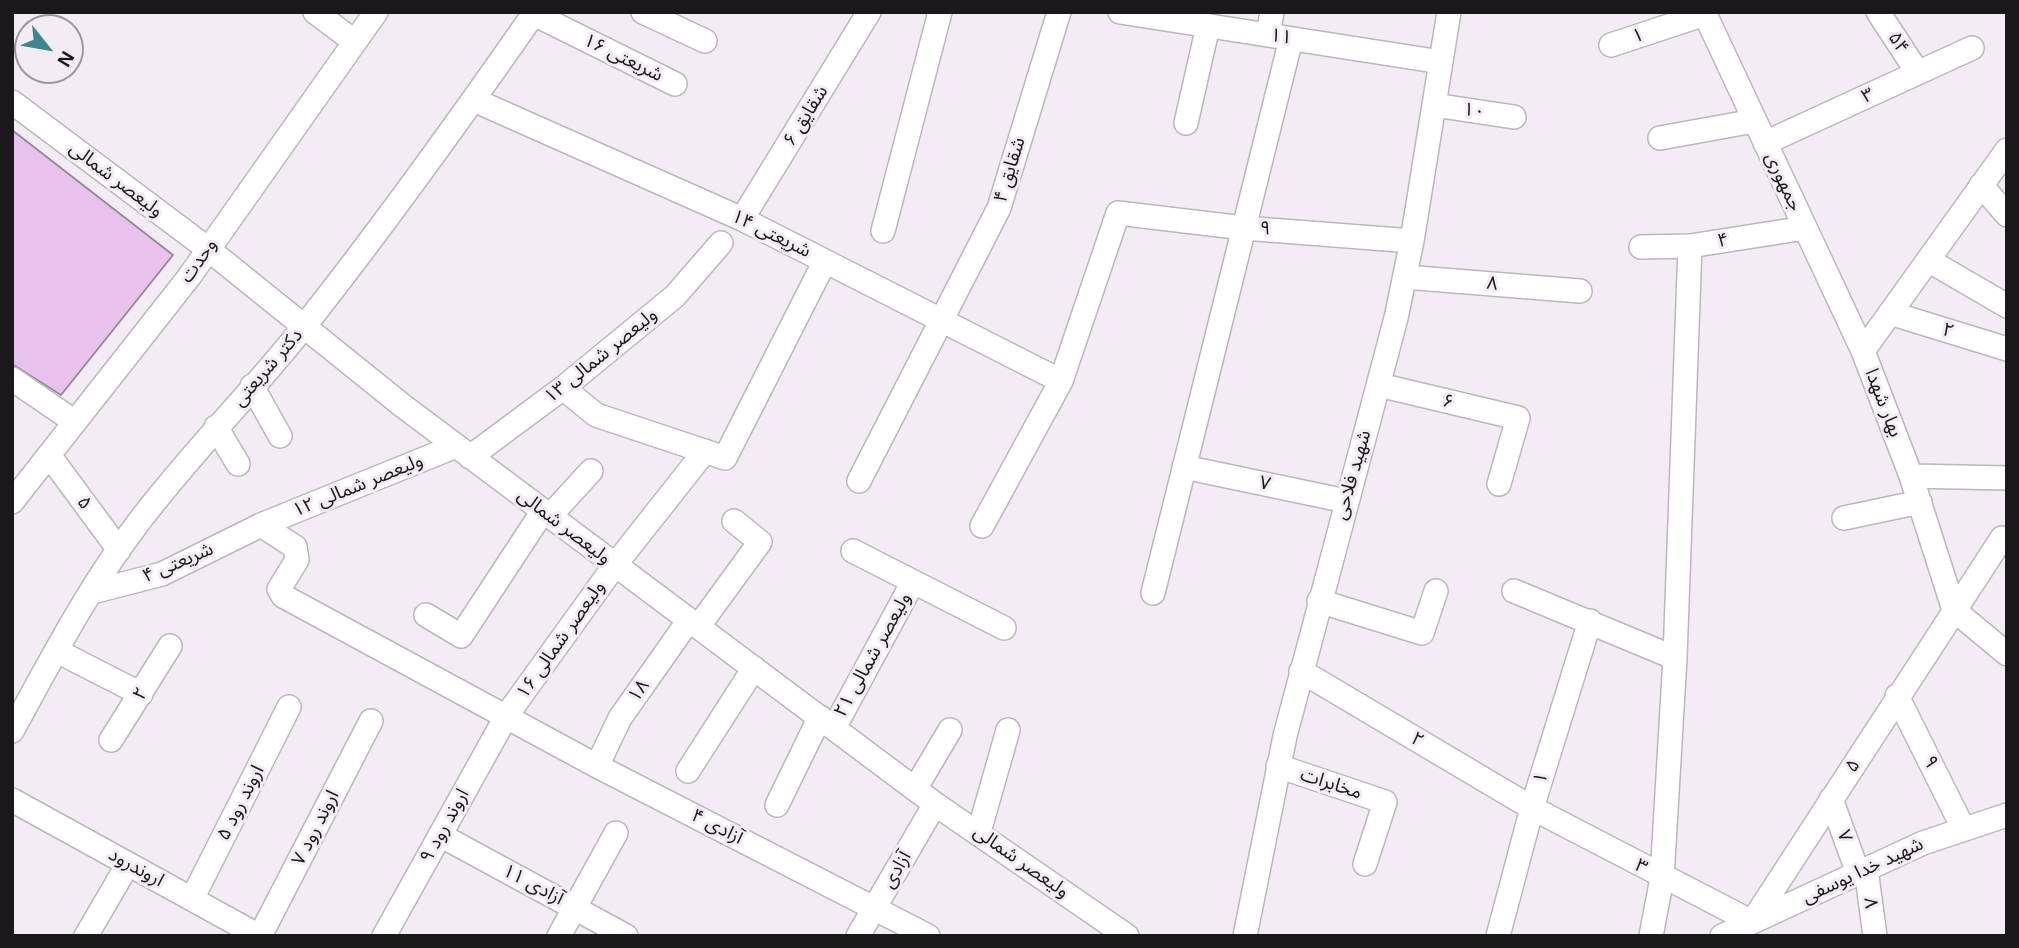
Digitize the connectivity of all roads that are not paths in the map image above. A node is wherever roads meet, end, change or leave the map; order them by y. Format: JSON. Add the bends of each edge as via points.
{"nodes":[{"id":1,"x":315,"y":12,"type":"edge"},
{"id":2,"x":376,"y":12,"type":"edge"},
{"id":3,"x":643,"y":12,"type":"edge"},
{"id":4,"x":869,"y":12,"type":"edge"},
{"id":5,"x":940,"y":12,"type":"edge"},
{"id":6,"x":1059,"y":12,"type":"edge"},
{"id":7,"x":1272,"y":12,"type":"edge"},
{"id":8,"x":1448,"y":12,"type":"edge"},
{"id":9,"x":1878,"y":12,"type":"edge"},
{"id":10,"x":534,"y":13,"type":"edge"},
{"id":11,"x":1134,"y":13,"type":"edge"},
{"id":12,"x":1704,"y":13,"type":"edge"},
{"id":13,"x":1208,"y":26,"type":"junction"},
{"id":14,"x":1279,"y":37,"type":"junction"},
{"id":15,"x":705,"y":41,"type":"dead end"},
{"id":16,"x":355,"y":42,"type":"junction"},
{"id":17,"x":1611,"y":45,"type":"dead end"},
{"id":18,"x":1972,"y":48,"type":"dead end"},
{"id":19,"x":1441,"y":62,"type":"junction"},
{"id":20,"x":1917,"y":73,"type":"junction"},
{"id":21,"x":675,"y":84,"type":"dead end"},
{"id":22,"x":474,"y":100,"type":"junction"},
{"id":23,"x":12,"y":102,"type":"edge"},
{"id":24,"x":1434,"y":105,"type":"junction"},
{"id":25,"x":1514,"y":117,"type":"dead end"},
{"id":26,"x":1755,"y":121,"type":"junction"},
{"id":27,"x":1186,"y":123,"type":"dead end"},
{"id":28,"x":1660,"y":138,"type":"dead end"},
{"id":29,"x":1765,"y":143,"type":"junction"},
{"id":30,"x":2007,"y":150,"type":"edge"},
{"id":31,"x":1981,"y":186,"type":"junction"},
{"id":32,"x":2007,"y":215,"type":"edge"},
{"id":33,"x":742,"y":219,"type":"junction"},
{"id":34,"x":1244,"y":228,"type":"junction"},
{"id":35,"x":1805,"y":228,"type":"junction"},
{"id":36,"x":883,"y":231,"type":"dead end"},
{"id":37,"x":1412,"y":241,"type":"junction"},
{"id":38,"x":721,"y":243,"type":"dead end"},
{"id":39,"x":1690,"y":246,"type":"junction"},
{"id":40,"x":1641,"y":247,"type":"dead end"},
{"id":41,"x":208,"y":249,"type":"junction"},
{"id":42,"x":1928,"y":260,"type":"junction"},
{"id":43,"x":825,"y":261,"type":"junction"},
{"id":44,"x":1405,"y":276,"type":"junction"},
{"id":45,"x":1580,"y":291,"type":"dead end"},
{"id":46,"x":2007,"y":306,"type":"edge"},
{"id":47,"x":1890,"y":313,"type":"junction"},
{"id":48,"x":943,"y":321,"type":"junction"},
{"id":49,"x":305,"y":326,"type":"junction"},
{"id":50,"x":2007,"y":349,"type":"edge"},
{"id":51,"x":1863,"y":351,"type":"junction"},
{"id":52,"x":12,"y":379,"type":"edge"},
{"id":53,"x":1061,"y":381,"type":"junction"},
{"id":54,"x":1379,"y":385,"type":"junction"},
{"id":55,"x":252,"y":386,"type":"junction"},
{"id":56,"x":563,"y":388,"type":"junction"},
{"id":57,"x":75,"y":422,"type":"junction"},
{"id":58,"x":216,"y":427,"type":"junction"},
{"id":59,"x":280,"y":436,"type":"dead end"},
{"id":60,"x":463,"y":451,"type":"junction"},
{"id":61,"x":705,"y":451,"type":"junction"},
{"id":62,"x":49,"y":455,"type":"junction"},
{"id":63,"x":238,"y":464,"type":"dead end"},
{"id":64,"x":1184,"y":467,"type":"junction"},
{"id":65,"x":591,"y":471,"type":"dead end"},
{"id":66,"x":1911,"y":476,"type":"junction"},
{"id":67,"x":2007,"y":478,"type":"edge"},
{"id":68,"x":859,"y":481,"type":"dead end"},
{"id":69,"x":1499,"y":484,"type":"dead end"},
{"id":70,"x":1346,"y":501,"type":"junction"},
{"id":71,"x":12,"y":502,"type":"edge"},
{"id":72,"x":1920,"y":502,"type":"junction"},
{"id":73,"x":547,"y":514,"type":"junction"},
{"id":74,"x":1844,"y":518,"type":"dead end"},
{"id":75,"x":734,"y":521,"type":"dead end"},
{"id":76,"x":261,"y":525,"type":"junction"},
{"id":77,"x":982,"y":526,"type":"dead end"},
{"id":78,"x":2007,"y":542,"type":"edge"},
{"id":79,"x":119,"y":550,"type":"junction"},
{"id":80,"x":853,"y":551,"type":"dead end"},
{"id":81,"x":615,"y":565,"type":"junction"},
{"id":82,"x":913,"y":582,"type":"junction"},
{"id":83,"x":1436,"y":591,"type":"dead end"},
{"id":84,"x":1514,"y":591,"type":"dead end"},
{"id":85,"x":92,"y":592,"type":"junction"},
{"id":86,"x":1153,"y":593,"type":"dead end"},
{"id":87,"x":1319,"y":601,"type":"junction"},
{"id":88,"x":1954,"y":610,"type":"junction"},
{"id":89,"x":426,"y":615,"type":"dead end"},
{"id":90,"x":1590,"y":621,"type":"junction"},
{"id":91,"x":694,"y":623,"type":"junction"},
{"id":92,"x":1004,"y":628,"type":"dead end"},
{"id":93,"x":170,"y":646,"type":"dead end"},
{"id":94,"x":57,"y":651,"type":"junction"},
{"id":95,"x":2007,"y":654,"type":"edge"},
{"id":96,"x":1675,"y":658,"type":"junction"},
{"id":97,"x":754,"y":668,"type":"junction"},
{"id":98,"x":1301,"y":671,"type":"junction"},
{"id":99,"x":141,"y":694,"type":"junction"},
{"id":100,"x":1897,"y":696,"type":"junction"},
{"id":101,"x":289,"y":706,"type":"dead end"},
{"id":102,"x":507,"y":715,"type":"junction"},
{"id":103,"x":371,"y":721,"type":"dead end"},
{"id":104,"x":827,"y":723,"type":"junction"},
{"id":105,"x":950,"y":730,"type":"dead end"},
{"id":106,"x":1008,"y":730,"type":"dead end"},
{"id":107,"x":12,"y":731,"type":"edge"},
{"id":108,"x":111,"y":740,"type":"dead end"},
{"id":109,"x":597,"y":766,"type":"junction"},
{"id":110,"x":1278,"y":766,"type":"junction"},
{"id":111,"x":688,"y":771,"type":"dead end"},
{"id":112,"x":915,"y":789,"type":"junction"},
{"id":113,"x":12,"y":800,"type":"edge"},
{"id":114,"x":1831,"y":800,"type":"junction"},
{"id":115,"x":935,"y":804,"type":"junction"},
{"id":116,"x":777,"y":805,"type":"dead end"},
{"id":117,"x":1532,"y":808,"type":"junction"},
{"id":118,"x":2007,"y":815,"type":"edge"},
{"id":119,"x":1963,"y":828,"type":"junction"},
{"id":120,"x":979,"y":832,"type":"junction"},
{"id":121,"x":616,"y":833,"type":"dead end"},
{"id":122,"x":440,"y":835,"type":"junction"},
{"id":123,"x":128,"y":864,"type":"junction"},
{"id":124,"x":1365,"y":864,"type":"dead end"},
{"id":125,"x":1862,"y":871,"type":"junction"},
{"id":126,"x":1662,"y":878,"type":"junction"},
{"id":127,"x":192,"y":899,"type":"junction"},
{"id":128,"x":574,"y":907,"type":"junction"},
{"id":129,"x":875,"y":907,"type":"junction"},
{"id":130,"x":1752,"y":922,"type":"junction"},
{"id":131,"x":86,"y":936,"type":"edge"},
{"id":132,"x":260,"y":936,"type":"edge"},
{"id":133,"x":384,"y":936,"type":"edge"},
{"id":134,"x":559,"y":936,"type":"edge"},
{"id":135,"x":626,"y":936,"type":"edge"},
{"id":136,"x":858,"y":936,"type":"edge"},
{"id":137,"x":928,"y":936,"type":"edge"},
{"id":138,"x":1127,"y":936,"type":"edge"},
{"id":139,"x":1245,"y":936,"type":"edge"},
{"id":140,"x":1499,"y":936,"type":"edge"},
{"id":141,"x":1651,"y":936,"type":"edge"},
{"id":142,"x":1722,"y":936,"type":"edge"},
{"id":143,"x":1875,"y":936,"type":"edge"}],
"edges":[{"from":1,"to":16,"type":"street"},
{"from":2,"to":16,"type":"street","name":"وحدت"},
{"from":3,"to":15,"type":"street"},
{"from":4,"to":33,"type":"street","name":"شقایق ۶"},
{"from":5,"to":36,"type":"street"},
{"from":6,"to":48,"type":"street","name":"شقایق ۴","via":[[999,208]]},
{"from":7,"to":14,"type":"street"},
{"from":8,"to":19,"type":"street","name":"شهید فلاحی"},
{"from":9,"to":20,"type":"street","name":"۵۴"},
{"from":10,"to":21,"type":"street","name":"شریعتی ۱۶"},
{"from":10,"to":22,"type":"street","name":"دکتر شریعتی"},
{"from":11,"to":13,"type":"street","name":"۱۱"},
{"from":12,"to":17,"type":"street","name":"۱"},
{"from":12,"to":26,"type":"street","name":"جمهوری"},
{"from":13,"to":14,"type":"street","name":"۱۱"},
{"from":13,"to":27,"type":"street"},
{"from":14,"to":19,"type":"street","name":"۱۱"},
{"from":14,"to":34,"type":"street"},
{"from":16,"to":41,"type":"street","name":"وحدت"},
{"from":18,"to":20,"type":"street","name":"۳"},
{"from":19,"to":24,"type":"street","name":"شهید فلاحی"},
{"from":20,"to":29,"type":"street","name":"۳"},
{"from":22,"to":33,"type":"street","name":"شریعتی ۱۴"},
{"from":22,"to":49,"type":"street","name":"دکتر شریعتی"},
{"from":23,"to":41,"type":"street","name":"ولیعصر شمالی"},
{"from":24,"to":25,"type":"street","name":"۱۰"},
{"from":24,"to":37,"type":"street","name":"شهید فلاحی"},
{"from":26,"to":28,"type":"street"},
{"from":26,"to":29,"type":"street","name":"جمهوری"},
{"from":29,"to":35,"type":"street","name":"جمهوری"},
{"from":30,"to":31,"type":"street","name":"بهار شهدا"},
{"from":31,"to":32,"type":"street"},
{"from":31,"to":42,"type":"street","name":"بهار شهدا"},
{"from":33,"to":43,"type":"street","name":"شریعتی ۱۴"},
{"from":34,"to":37,"type":"street","name":"۹"},
{"from":34,"to":53,"type":"street","name":"۹","via":[[1118,213]]},
{"from":34,"to":64,"type":"street"},
{"from":35,"to":39,"type":"street","name":"۴"},
{"from":35,"to":51,"type":"street","name":"جمهوری"},
{"from":37,"to":44,"type":"street","name":"شهید فلاحی"},
{"from":38,"to":56,"type":"street","name":"ولیعصر شمالی ۱۳","via":[[675,296]]},
{"from":39,"to":40,"type":"street","name":"۴"},
{"from":39,"to":96,"type":"street"},
{"from":41,"to":49,"type":"street","name":"ولیعصر شمالی"},
{"from":41,"to":57,"type":"street","name":"وحدت"},
{"from":42,"to":46,"type":"street"},
{"from":42,"to":47,"type":"street","name":"بهار شهدا"},
{"from":43,"to":48,"type":"street","name":"شریعتی ۱۴"},
{"from":43,"to":61,"type":"street","via":[[725,458]]},
{"from":44,"to":45,"type":"street","name":"۸"},
{"from":44,"to":54,"type":"street","name":"شهید فلاحی"},
{"from":47,"to":50,"type":"street","name":"۲"},
{"from":47,"to":51,"type":"street","name":"بهار شهدا"},
{"from":48,"to":53,"type":"street","name":"شریعتی ۱۴"},
{"from":48,"to":68,"type":"street","name":"شقایق ۴"},
{"from":49,"to":55,"type":"street","name":"دکتر شریعتی"},
{"from":49,"to":60,"type":"street","name":"ولیعصر شمالی"},
{"from":51,"to":66,"type":"street","name":"بهار شهدا"},
{"from":52,"to":57,"type":"street"},
{"from":53,"to":77,"type":"street"},
{"from":54,"to":69,"type":"street","name":"۶","via":[[1518,418]]},
{"from":54,"to":70,"type":"street","name":"شهید فلاحی"},
{"from":55,"to":58,"type":"street","name":"دکتر شریعتی"},
{"from":55,"to":59,"type":"street"},
{"from":56,"to":60,"type":"street","name":"ولیعصر شمالی ۱۳"},
{"from":56,"to":61,"type":"street","via":[[596,415]]},
{"from":57,"to":62,"type":"street","name":"وحدت"},
{"from":58,"to":63,"type":"street"},
{"from":58,"to":79,"type":"street","name":"دکتر شریعتی"},
{"from":60,"to":73,"type":"street","name":"ولیعصر شمالی"},
{"from":60,"to":76,"type":"street","name":"ولیعصر شمالی ۱۲"},
{"from":61,"to":81,"type":"street","name":"ولیعصر شمالی ۱۶"},
{"from":62,"to":71,"type":"street","name":"وحدت"},
{"from":62,"to":79,"type":"street","name":"۵"},
{"from":64,"to":70,"type":"street","name":"۷"},
{"from":64,"to":86,"type":"street"},
{"from":65,"to":73,"type":"street"},
{"from":66,"to":67,"type":"street"},
{"from":66,"to":72,"type":"street","name":"بهار شهدا"},
{"from":70,"to":87,"type":"street","name":"شهید فلاحی"},
{"from":72,"to":74,"type":"street"},
{"from":72,"to":88,"type":"street","name":"بهار شهدا"},
{"from":73,"to":81,"type":"street","name":"ولیعصر شمالی"},
{"from":73,"to":89,"type":"street","via":[[461,636]]},
{"from":75,"to":91,"type":"street","name":"۱۸","via":[[760,542]]},
{"from":76,"to":85,"type":"street","name":"شریعتی ۴","via":[[162,574]]},
{"from":76,"to":102,"type":"street","name":"آزادی ۴","via":[[295,547],[296,560],[279,589],[282,596]]},
{"from":78,"to":88,"type":"street","name":"۵","via":[[2002,538]]},
{"from":79,"to":85,"type":"street","name":"دکتر شریعتی"},
{"from":80,"to":82,"type":"street"},
{"from":81,"to":91,"type":"street","name":"ولیعصر شمالی"},
{"from":81,"to":102,"type":"street","name":"ولیعصر شمالی ۱۶"},
{"from":82,"to":92,"type":"street"},
{"from":82,"to":104,"type":"street","name":"ولیعصر شمالی ۲۱"},
{"from":83,"to":87,"type":"street","via":[[1422,633]]},
{"from":84,"to":90,"type":"street"},
{"from":85,"to":94,"type":"street","name":"دکتر شریعتی"},
{"from":87,"to":98,"type":"street","name":"شهید فلاحی"},
{"from":88,"to":95,"type":"street"},
{"from":88,"to":100,"type":"street","name":"۵"},
{"from":90,"to":96,"type":"street"},
{"from":90,"to":117,"type":"street","name":"۱"},
{"from":91,"to":97,"type":"street","name":"ولیعصر شمالی"},
{"from":91,"to":109,"type":"street","name":"۱۸","via":[[620,718]]},
{"from":93,"to":99,"type":"street","name":"۲"},
{"from":94,"to":99,"type":"street"},
{"from":94,"to":107,"type":"street","name":"دکتر شریعتی"},
{"from":96,"to":126,"type":"street"},
{"from":97,"to":104,"type":"street","name":"ولیعصر شمالی"},
{"from":97,"to":111,"type":"street"},
{"from":98,"to":110,"type":"street","name":"شهید فلاحی"},
{"from":98,"to":117,"type":"street","name":"۲"},
{"from":99,"to":108,"type":"street","name":"۲"},
{"from":100,"to":114,"type":"street","name":"۵"},
{"from":100,"to":119,"type":"street","name":"۹"},
{"from":101,"to":127,"type":"street","name":"اروند رود ۵"},
{"from":102,"to":109,"type":"street","name":"آزادی ۴"},
{"from":102,"to":122,"type":"street","name":"اروند رود ۹"},
{"from":103,"to":132,"type":"street","name":"اروند رود ۷"},
{"from":104,"to":112,"type":"street","name":"ولیعصر شمالی"},
{"from":104,"to":116,"type":"street","name":"ولیعصر شمالی ۲۱"},
{"from":105,"to":112,"type":"street"},
{"from":106,"to":120,"type":"street"},
{"from":109,"to":129,"type":"street","name":"آزادی ۴"},
{"from":110,"to":124,"type":"street","name":"مخابرات","via":[[1385,802]]},
{"from":110,"to":139,"type":"street","name":"شهید فلاحی"},
{"from":112,"to":115,"type":"street","name":"ولیعصر شمالی"},
{"from":113,"to":123,"type":"street","name":"اروندرود"},
{"from":114,"to":125,"type":"street","name":"۷"},
{"from":114,"to":130,"type":"street","name":"۵"},
{"from":115,"to":120,"type":"street","name":"ولیعصر شمالی"},
{"from":115,"to":129,"type":"street","name":"آزادی"},
{"from":117,"to":126,"type":"street","name":"۳"},
{"from":117,"to":140,"type":"street","name":"۱"},
{"from":118,"to":119,"type":"street","name":"شهید خدا یوسفی"},
{"from":119,"to":125,"type":"street","name":"شهید خدا یوسفی"},
{"from":120,"to":138,"type":"street","name":"ولیعصر شمالی"},
{"from":121,"to":128,"type":"street"},
{"from":122,"to":128,"type":"street","name":"آزادی ۱۱"},
{"from":122,"to":133,"type":"street","name":"اروند رود ۹"},
{"from":123,"to":127,"type":"street","name":"اروندرود"},
{"from":123,"to":131,"type":"street"},
{"from":125,"to":130,"type":"street","name":"شهید خدا یوسفی"},
{"from":125,"to":143,"type":"street","name":"۸"},
{"from":126,"to":130,"type":"street","name":"۳"},
{"from":126,"to":141,"type":"street"},
{"from":127,"to":132,"type":"street","name":"اروندرود"},
{"from":128,"to":134,"type":"street"},
{"from":128,"to":135,"type":"street","name":"آزادی ۱۱"},
{"from":129,"to":136,"type":"street","name":"آزادی"},
{"from":129,"to":137,"type":"street","name":"آزادی ۴"},
{"from":130,"to":142,"type":"street","name":"شهید خدا یوسفی"}]}
